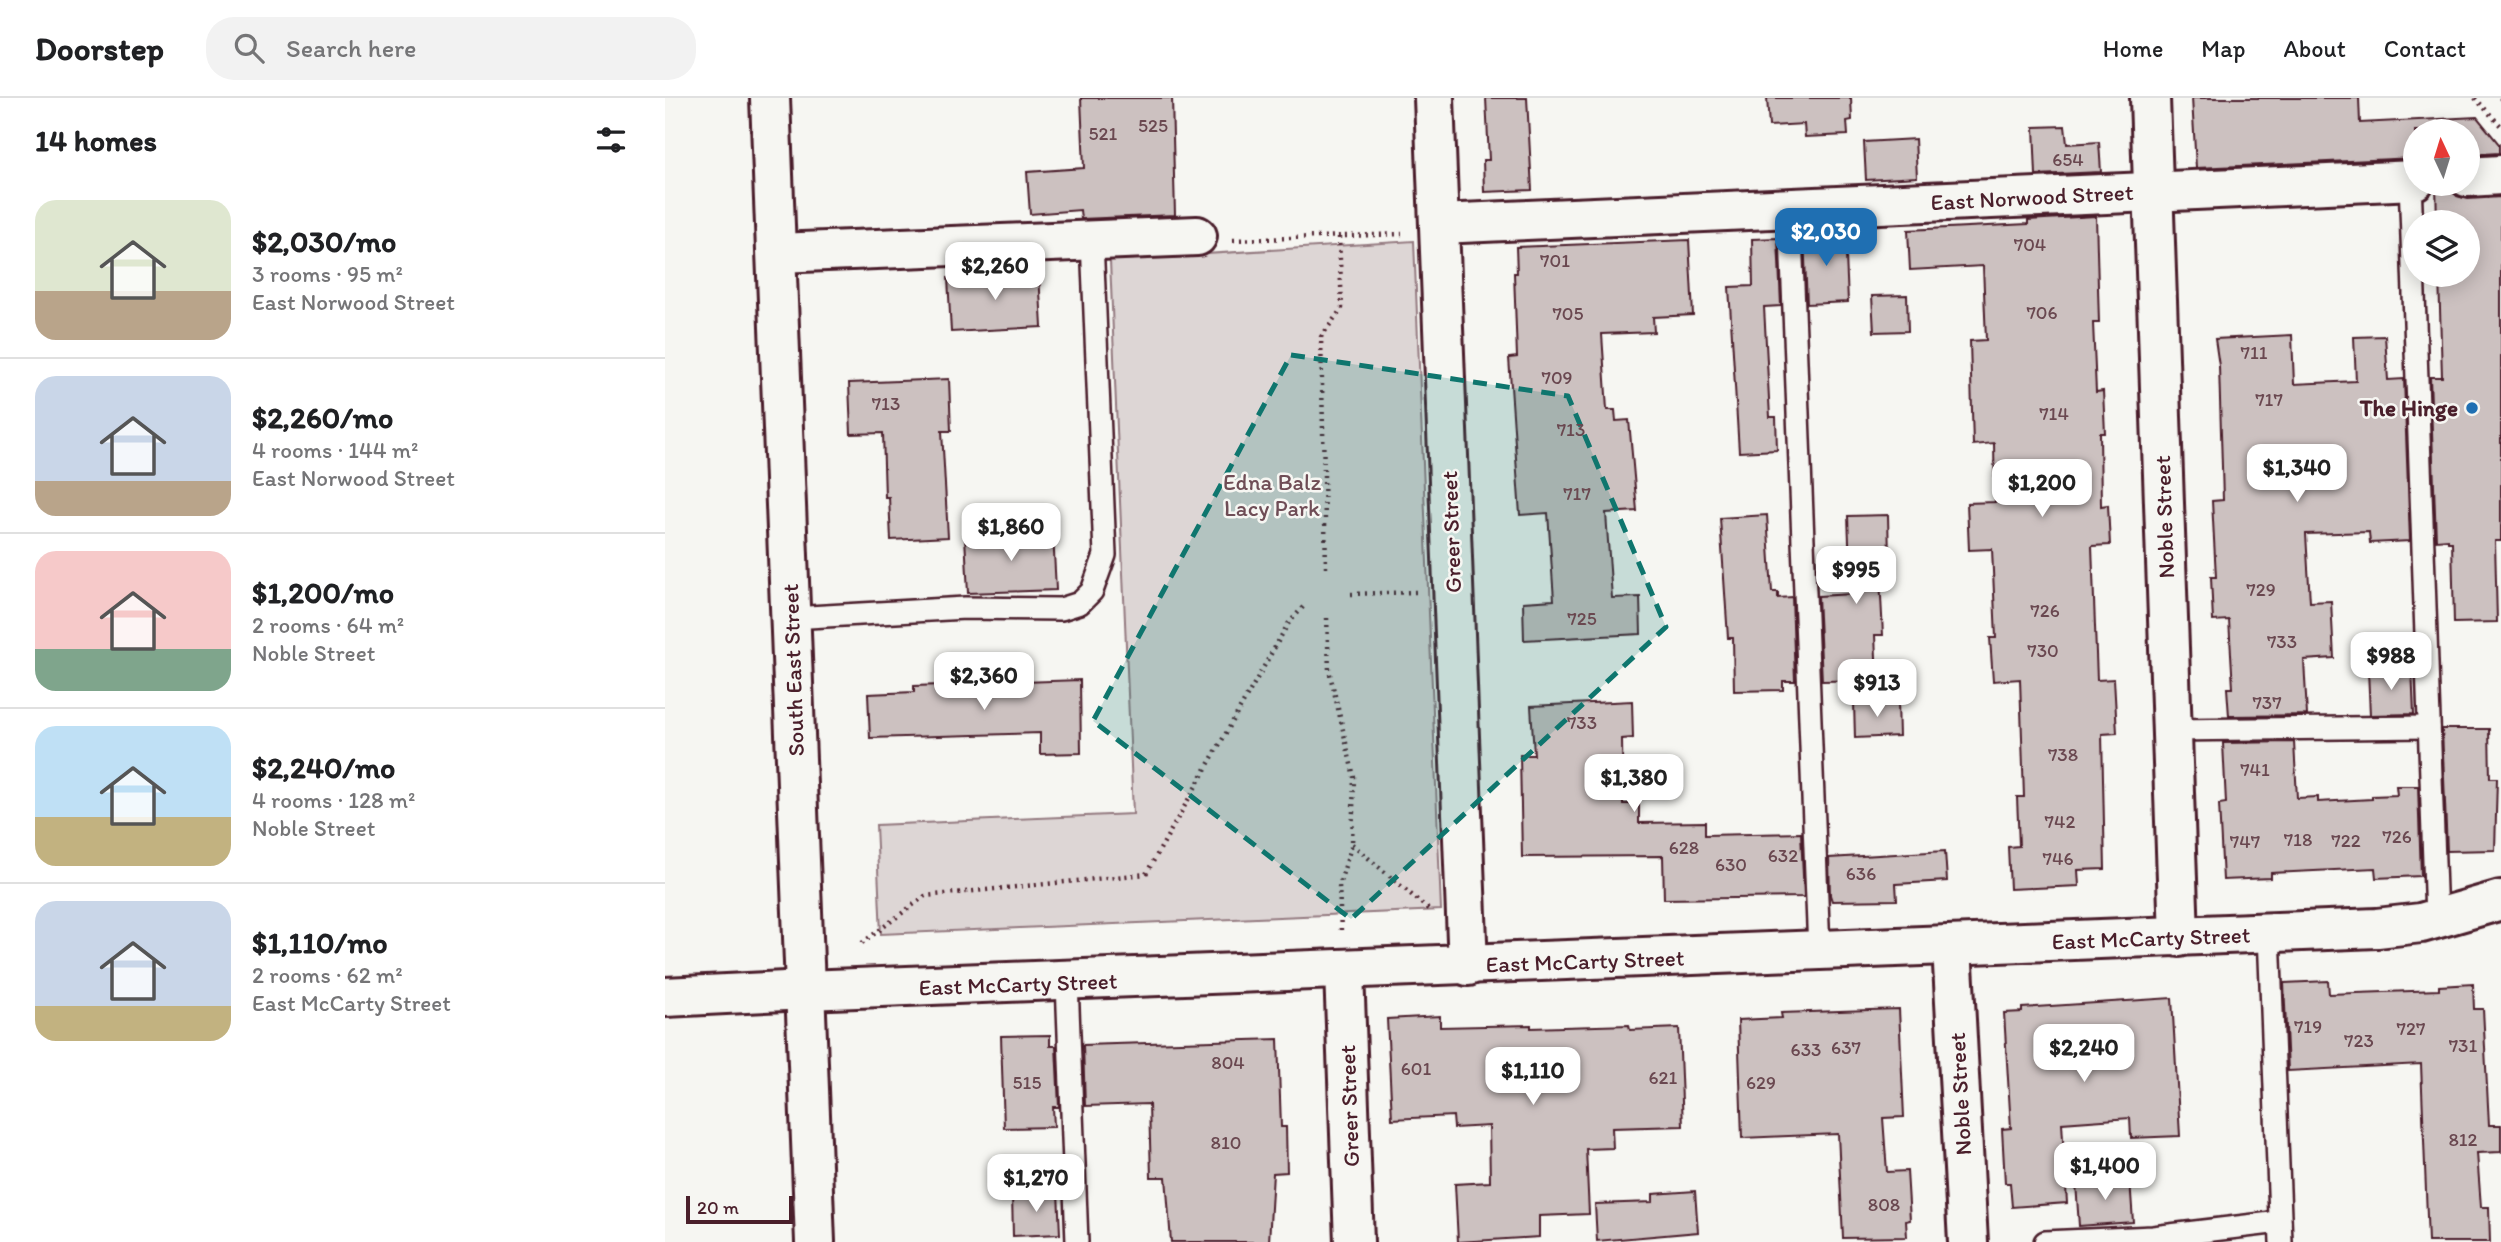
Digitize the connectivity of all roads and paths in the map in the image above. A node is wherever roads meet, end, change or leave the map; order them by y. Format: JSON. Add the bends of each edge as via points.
{"nodes":[{"id":1,"x":770,"y":98,"type":"edge"},
{"id":2,"x":1434,"y":98,"type":"edge"},
{"id":3,"x":2150,"y":98,"type":"edge"},
{"id":4,"x":2475,"y":98,"type":"edge"},
{"id":5,"x":2501,"y":126,"type":"edge"},
{"id":6,"x":2501,"y":176,"type":"edge"},
{"id":7,"x":2480,"y":177,"type":"edge"},
{"id":8,"x":2403,"y":180,"type":"edge"},
{"id":9,"x":2153,"y":191,"type":"junction"},
{"id":10,"x":2412,"y":196,"type":"edge"},
{"id":11,"x":1790,"y":208,"type":"junction"},
{"id":12,"x":1423,"y":229,"type":"junction"},
{"id":13,"x":1197,"y":236,"type":"joint"},
{"id":14,"x":1339,"y":237,"type":"junction"},
{"id":15,"x":1092,"y":240,"type":"junction"},
{"id":16,"x":776,"y":253,"type":"junction"},
{"id":17,"x":1327,"y":568,"type":"dead end"},
{"id":18,"x":1453,"y":590,"type":"junction"},
{"id":19,"x":1351,"y":594,"type":"dead end"},
{"id":20,"x":1303,"y":607,"type":"dead end"},
{"id":21,"x":791,"y":618,"type":"junction"},
{"id":22,"x":1327,"y":618,"type":"dead end"},
{"id":23,"x":2429,"y":727,"type":"junction"},
{"id":24,"x":2172,"y":730,"type":"junction"},
{"id":25,"x":1352,"y":844,"type":"junction"},
{"id":26,"x":2501,"y":900,"type":"edge"},
{"id":27,"x":1431,"y":912,"type":"dead end"},
{"id":28,"x":2435,"y":919,"type":"junction"},
{"id":29,"x":2269,"y":933,"type":"junction"},
{"id":30,"x":2179,"y":937,"type":"junction"},
{"id":31,"x":862,"y":943,"type":"dead end"},
{"id":32,"x":1952,"y":946,"type":"junction"},
{"id":33,"x":1819,"y":951,"type":"junction"},
{"id":34,"x":1468,"y":965,"type":"junction"},
{"id":35,"x":1344,"y":971,"type":"junction"},
{"id":36,"x":1067,"y":982,"type":"junction"},
{"id":37,"x":806,"y":990,"type":"junction"},
{"id":38,"x":665,"y":997,"type":"edge"},
{"id":39,"x":2281,"y":1232,"type":"edge"},
{"id":40,"x":815,"y":1242,"type":"edge"},
{"id":41,"x":1077,"y":1242,"type":"edge"},
{"id":42,"x":1354,"y":1242,"type":"edge"},
{"id":43,"x":1968,"y":1242,"type":"edge"},
{"id":44,"x":2045,"y":1242,"type":"edge"}],
"edges":[{"from":1,"to":16,"type":"street","name":"South East Street"},
{"from":2,"to":12,"type":"street","name":"Greer Street"},
{"from":3,"to":9,"type":"street","name":"Noble Street"},
{"from":4,"to":5,"type":"path"},
{"from":6,"to":7,"type":"street"},
{"from":8,"to":9,"type":"street","name":"East Norwood Street"},
{"from":9,"to":11,"type":"street","name":"East Norwood Street"},
{"from":9,"to":24,"type":"street","name":"Noble Street"},
{"from":10,"to":23,"type":"lane"},
{"from":11,"to":12,"type":"street","name":"East Norwood Street"},
{"from":11,"to":33,"type":"lane"},
{"from":12,"to":14,"type":"path"},
{"from":12,"to":18,"type":"street","name":"Greer Street"},
{"from":13,"to":14,"type":"path","via":[[1238,240]]},
{"from":13,"to":15,"type":"street"},
{"from":14,"to":17,"type":"path","via":[[1342,308],[1321,337]]},
{"from":15,"to":16,"type":"street"},
{"from":15,"to":21,"type":"lane","via":[[1105,555],[1092,591],[1080,603],[1061,609],[965,608]]},
{"from":16,"to":21,"type":"street","name":"South East Street"},
{"from":18,"to":19,"type":"path"},
{"from":18,"to":34,"type":"street","name":"Greer Street"},
{"from":20,"to":31,"type":"path","via":[[1146,874],[925,896]]},
{"from":21,"to":37,"type":"street","name":"South East Street"},
{"from":22,"to":25,"type":"path","via":[[1329,670],[1354,777]]},
{"from":23,"to":24,"type":"lane"},
{"from":23,"to":28,"type":"lane"},
{"from":24,"to":30,"type":"street","name":"Noble Street"},
{"from":25,"to":27,"type":"path"},
{"from":25,"to":35,"type":"path","via":[[1339,885]]},
{"from":26,"to":28,"type":"street","name":"East McCarty Street"},
{"from":28,"to":29,"type":"street","name":"East McCarty Street","via":[[2377,928]]},
{"from":29,"to":30,"type":"street","name":"East McCarty Street"},
{"from":29,"to":39,"type":"lane"},
{"from":30,"to":32,"type":"street","name":"East McCarty Street"},
{"from":32,"to":33,"type":"street","name":"East McCarty Street"},
{"from":32,"to":43,"type":"street","name":"Noble Street"},
{"from":33,"to":34,"type":"street","name":"East McCarty Street"},
{"from":34,"to":35,"type":"street","name":"East McCarty Street"},
{"from":35,"to":36,"type":"street","name":"East McCarty Street"},
{"from":35,"to":42,"type":"street","name":"Greer Street"},
{"from":36,"to":37,"type":"street","name":"East McCarty Street"},
{"from":36,"to":41,"type":"lane"},
{"from":37,"to":38,"type":"street","name":"East McCarty Street"},
{"from":37,"to":40,"type":"street","name":"South East Street"},
{"from":39,"to":44,"type":"lane"}]}
